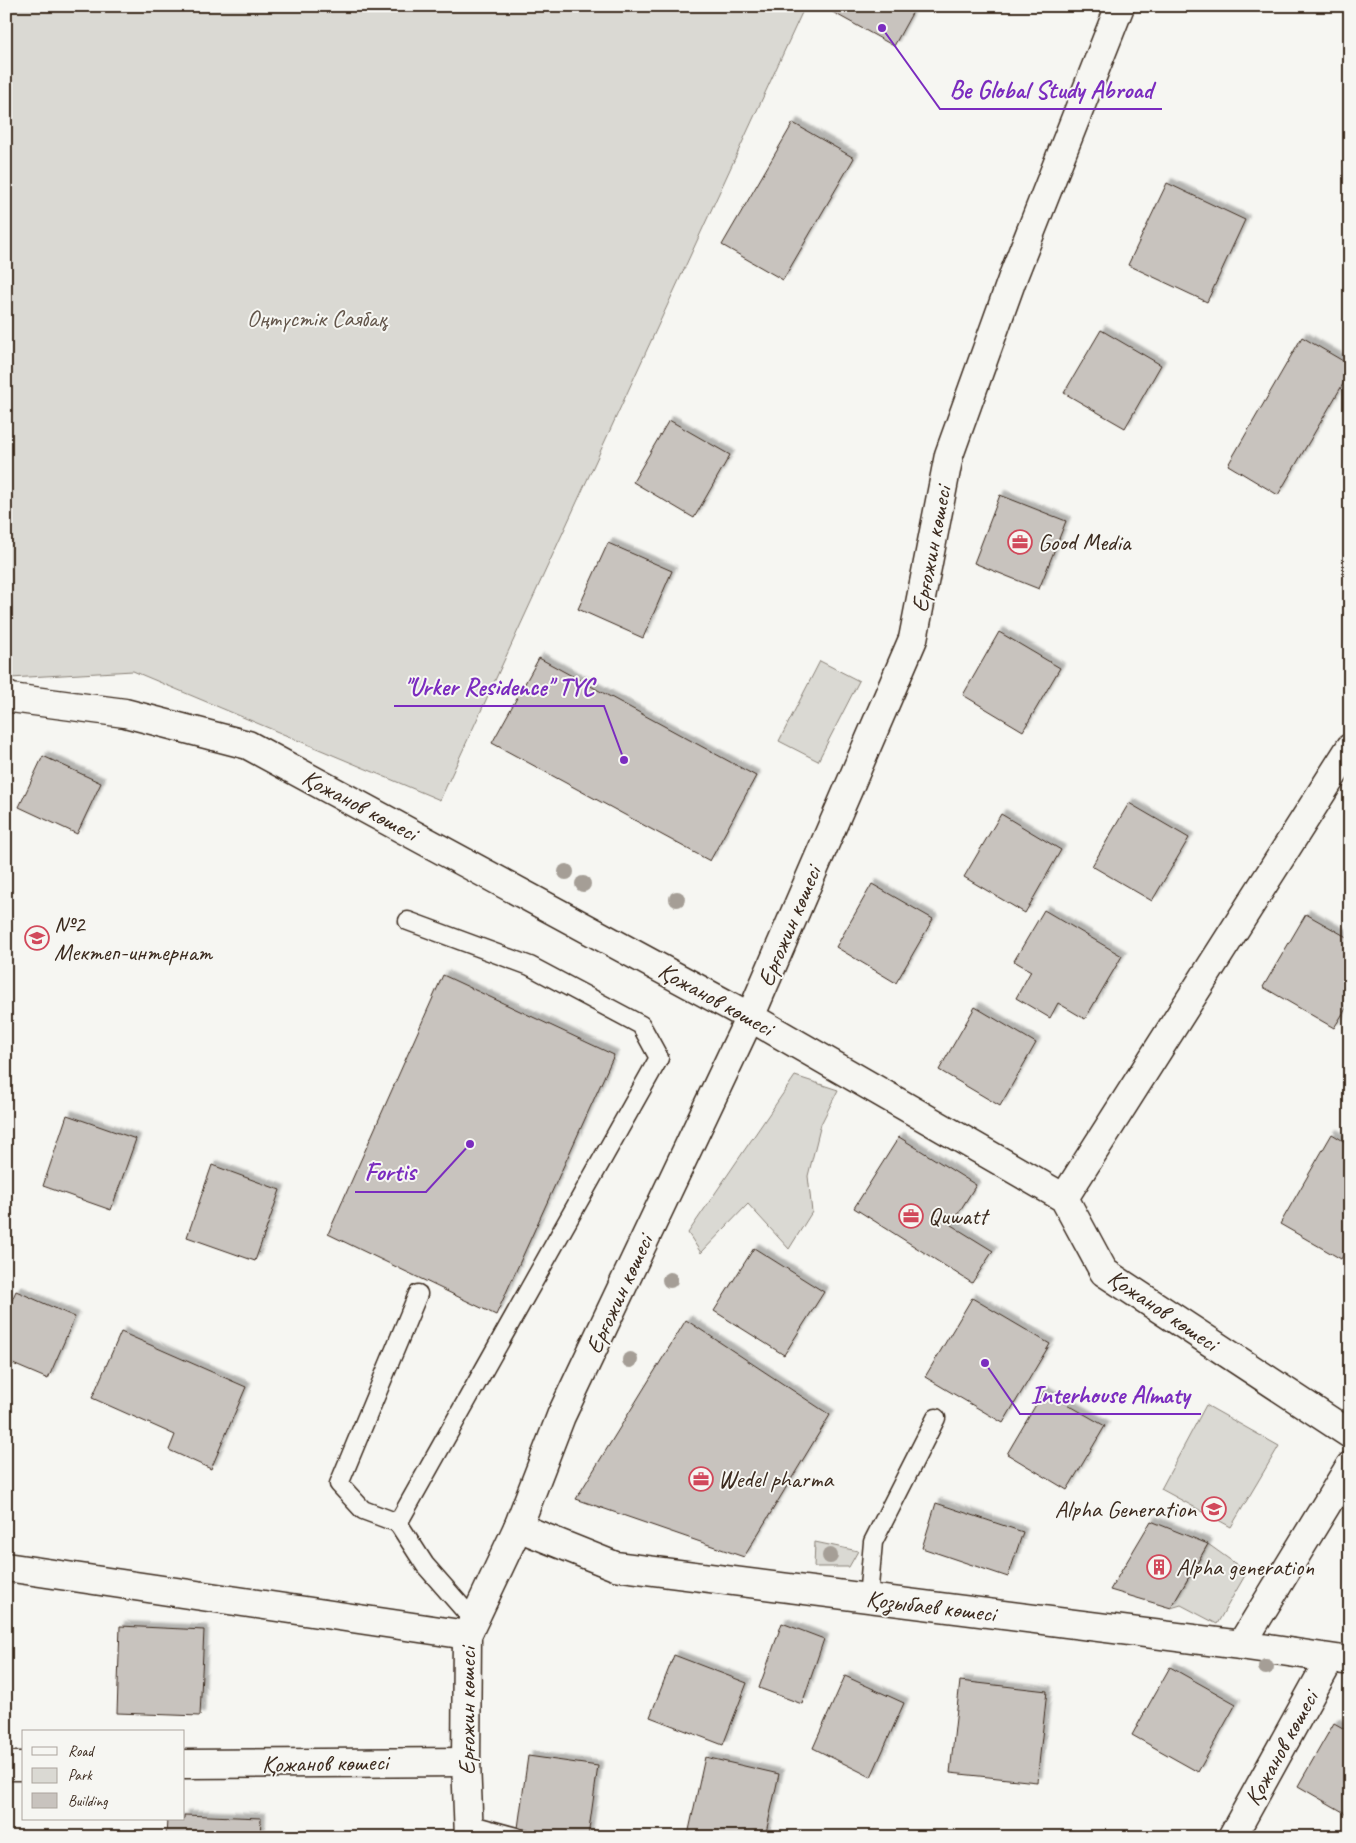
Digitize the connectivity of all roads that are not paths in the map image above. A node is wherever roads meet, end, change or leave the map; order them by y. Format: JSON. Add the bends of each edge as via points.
{"nodes":[{"id":1,"x":1120,"y":6,"type":"edge"},
{"id":2,"x":8,"y":701,"type":"edge"},
{"id":3,"x":1350,"y":748,"type":"edge"},
{"id":4,"x":408,"y":921,"type":"dead end"},
{"id":5,"x":750,"y":1017,"type":"junction"},
{"id":6,"x":1064,"y":1198,"type":"junction"},
{"id":7,"x":418,"y":1294,"type":"dead end"},
{"id":8,"x":936,"y":1418,"type":"dead end"},
{"id":9,"x":1350,"y":1434,"type":"edge"},
{"id":10,"x":1350,"y":1466,"type":"edge"},
{"id":11,"x":398,"y":1523,"type":"junction"},
{"id":12,"x":518,"y":1527,"type":"junction"},
{"id":13,"x":6,"y":1567,"type":"edge"},
{"id":14,"x":868,"y":1598,"type":"junction"},
{"id":15,"x":470,"y":1628,"type":"junction"},
{"id":16,"x":1241,"y":1645,"type":"junction"},
{"id":17,"x":1340,"y":1660,"type":"edge"},
{"id":18,"x":466,"y":1762,"type":"junction"},
{"id":19,"x":185,"y":1764,"type":"edge"},
{"id":20,"x":6,"y":1766,"type":"edge"},
{"id":21,"x":22,"y":1766,"type":"edge"},
{"id":22,"x":468,"y":1830,"type":"edge"},
{"id":23,"x":516,"y":1837,"type":"edge"},
{"id":24,"x":1232,"y":1837,"type":"edge"}],
"edges":[{"from":1,"to":5,"type":"street","name":"Ерғожин көшесі","via":[[1014,274],[949,455],[913,639]]},
{"from":2,"to":5,"type":"street","name":"Қожанов көшесі","via":[[125,713],[248,745]]},
{"from":3,"to":6,"type":"street"},
{"from":4,"to":11,"type":"lane","via":[[530,966],[641,1025],[659,1058]]},
{"from":5,"to":6,"type":"street","name":"Қожанов көшесі"},
{"from":5,"to":12,"type":"street","name":"Ерғожин көшесі","via":[[561,1416]]},
{"from":6,"to":9,"type":"street","name":"Қожанов көшесі","via":[[1104,1272]]},
{"from":7,"to":11,"type":"lane","via":[[339,1484],[363,1510]]},
{"from":8,"to":14,"type":"lane","via":[[873,1542]]},
{"from":10,"to":16,"type":"street"},
{"from":11,"to":15,"type":"lane"},
{"from":12,"to":14,"type":"street","name":"Қозыбаев көшесі","via":[[615,1566]]},
{"from":12,"to":15,"type":"street","name":"Ерғожин көшесі"},
{"from":13,"to":15,"type":"street"},
{"from":14,"to":16,"type":"street","name":"Қозыбаев көшесі"},
{"from":15,"to":18,"type":"street","name":"Ерғожин көшесі"},
{"from":16,"to":17,"type":"street","name":"Қозыбаев көшесі"},
{"from":17,"to":24,"type":"street","name":"Қожанов көшесі"},
{"from":18,"to":19,"type":"street","name":"Қожанов көшесі"},
{"from":18,"to":22,"type":"street","name":"Ерғожин көшесі"},
{"from":20,"to":21,"type":"street"},
{"from":22,"to":23,"type":"lane"}]}
